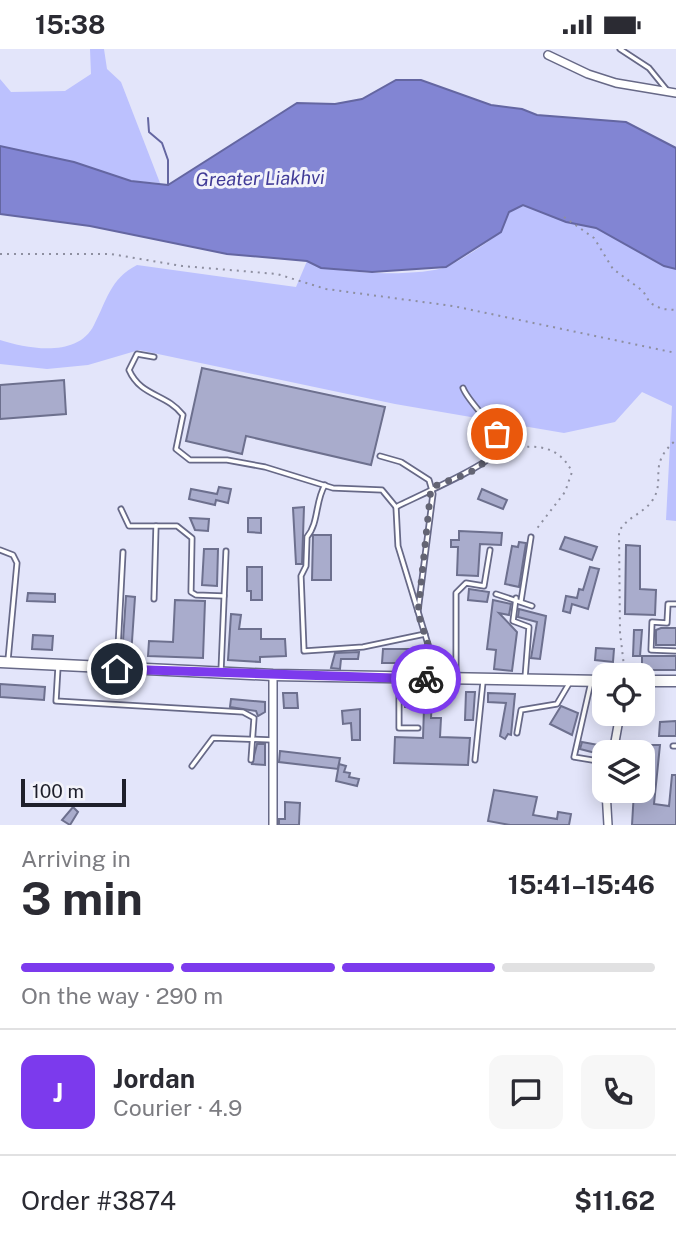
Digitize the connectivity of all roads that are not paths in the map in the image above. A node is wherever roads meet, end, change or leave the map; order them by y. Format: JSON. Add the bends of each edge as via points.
{"nodes":[{"id":1,"x":620,"y":49,"type":"edge"},
{"id":2,"x":545,"y":52,"type":"edge"},
{"id":3,"x":672,"y":92,"type":"edge"},
{"id":4,"x":154,"y":357,"type":"dead end"},
{"id":5,"x":463,"y":388,"type":"dead end"},
{"id":6,"x":380,"y":456,"type":"dead end"},
{"id":7,"x":325,"y":485,"type":"junction"},
{"id":8,"x":431,"y":488,"type":"junction"},
{"id":9,"x":396,"y":507,"type":"junction"},
{"id":10,"x":121,"y":509,"type":"dead end"},
{"id":11,"x":156,"y":526,"type":"junction"},
{"id":12,"x":531,"y":537,"type":"road end"},
{"id":13,"x":0,"y":550,"type":"edge"},
{"id":14,"x":490,"y":550,"type":"dead end"},
{"id":15,"x":226,"y":551,"type":"dead end"},
{"id":16,"x":123,"y":552,"type":"dead end"},
{"id":17,"x":496,"y":594,"type":"dead end"},
{"id":18,"x":225,"y":596,"type":"junction"},
{"id":19,"x":153,"y":599,"type":"dead end"},
{"id":20,"x":519,"y":600,"type":"junction"},
{"id":21,"x":676,"y":604,"type":"edge"},
{"id":22,"x":532,"y":606,"type":"dead end"},
{"id":23,"x":418,"y":613,"type":"junction"},
{"id":24,"x":425,"y":634,"type":"junction"},
{"id":25,"x":676,"y":651,"type":"edge"},
{"id":26,"x":4,"y":662,"type":"edge"},
{"id":27,"x":59,"y":665,"type":"junction"},
{"id":28,"x":117,"y":669,"type":"junction"},
{"id":29,"x":221,"y":673,"type":"junction"},
{"id":30,"x":272,"y":675,"type":"junction"},
{"id":31,"x":399,"y":679,"type":"junction"},
{"id":32,"x":439,"y":679,"type":"junction"},
{"id":33,"x":456,"y":680,"type":"junction"},
{"id":34,"x":484,"y":680,"type":"junction"},
{"id":35,"x":524,"y":680,"type":"junction"},
{"id":36,"x":571,"y":680,"type":"junction"},
{"id":37,"x":591,"y":681,"type":"joint"},
{"id":38,"x":655,"y":681,"type":"edge"},
{"id":39,"x":676,"y":681,"type":"edge"},
{"id":40,"x":418,"y":728,"type":"dead end"},
{"id":41,"x":517,"y":733,"type":"dead end"},
{"id":42,"x":253,"y":739,"type":"junction"},
{"id":43,"x":273,"y":740,"type":"junction"},
{"id":44,"x":475,"y":759,"type":"dead end"},
{"id":45,"x":251,"y":760,"type":"dead end"},
{"id":46,"x":592,"y":760,"type":"edge"},
{"id":47,"x":192,"y":766,"type":"dead end"},
{"id":48,"x":607,"y":803,"type":"edge"},
{"id":49,"x":273,"y":825,"type":"edge"},
{"id":50,"x":608,"y":825,"type":"edge"}],
"edges":[{"from":1,"to":3,"type":"lane","via":[[649,68]]},
{"from":2,"to":3,"type":"street","via":[[616,83]]},
{"from":4,"to":7,"type":"lane","via":[[137,354],[129,370],[136,385],[176,406],[183,415],[176,449],[190,460],[265,467]]},
{"from":5,"to":8,"type":"lane","via":[[497,434],[492,455],[474,471]]},
{"from":6,"to":8,"type":"lane","via":[[401,462],[429,480]]},
{"from":7,"to":9,"type":"lane","via":[[382,491]]},
{"from":7,"to":24,"type":"lane","via":[[317,497],[301,576],[304,651],[362,647]]},
{"from":8,"to":9,"type":"lane"},
{"from":8,"to":23,"type":"lane"},
{"from":9,"to":23,"type":"lane","via":[[398,546]]},
{"from":10,"to":11,"type":"lane","via":[[130,526]]},
{"from":11,"to":18,"type":"lane","via":[[177,526],[192,538],[191,591]]},
{"from":11,"to":19,"type":"lane"},
{"from":12,"to":20,"type":"lane"},
{"from":13,"to":26,"type":"lane","via":[[13,555],[17,563]]},
{"from":14,"to":33,"type":"lane","via":[[484,586],[466,583],[456,593]]},
{"from":15,"to":18,"type":"lane"},
{"from":16,"to":28,"type":"lane"},
{"from":17,"to":20,"type":"lane"},
{"from":18,"to":29,"type":"lane"},
{"from":20,"to":22,"type":"lane"},
{"from":20,"to":35,"type":"lane","via":[[513,621],[529,627]]},
{"from":21,"to":25,"type":"lane","via":[[668,604],[667,622],[652,622],[651,650]]},
{"from":23,"to":24,"type":"lane"},
{"from":24,"to":32,"type":"lane"},
{"from":26,"to":27,"type":"main road"},
{"from":27,"to":28,"type":"main road"},
{"from":27,"to":42,"type":"lane","via":[[56,701],[243,712],[254,718]]},
{"from":28,"to":29,"type":"main road"},
{"from":29,"to":30,"type":"main road"},
{"from":30,"to":31,"type":"main road"},
{"from":30,"to":43,"type":"street"},
{"from":31,"to":32,"type":"main road"},
{"from":31,"to":40,"type":"lane","via":[[399,728]]},
{"from":32,"to":33,"type":"main road"},
{"from":33,"to":34,"type":"main road"},
{"from":34,"to":35,"type":"main road"},
{"from":34,"to":44,"type":"lane"},
{"from":35,"to":36,"type":"main road"},
{"from":36,"to":37,"type":"main road"},
{"from":36,"to":41,"type":"lane","via":[[557,704],[521,710]]},
{"from":37,"to":46,"type":"lane","via":[[574,757]]},
{"from":38,"to":39,"type":"main road"},
{"from":42,"to":43,"type":"lane"},
{"from":42,"to":45,"type":"lane"},
{"from":42,"to":47,"type":"lane","via":[[213,738]]},
{"from":43,"to":49,"type":"street"},
{"from":48,"to":50,"type":"street"}]}
